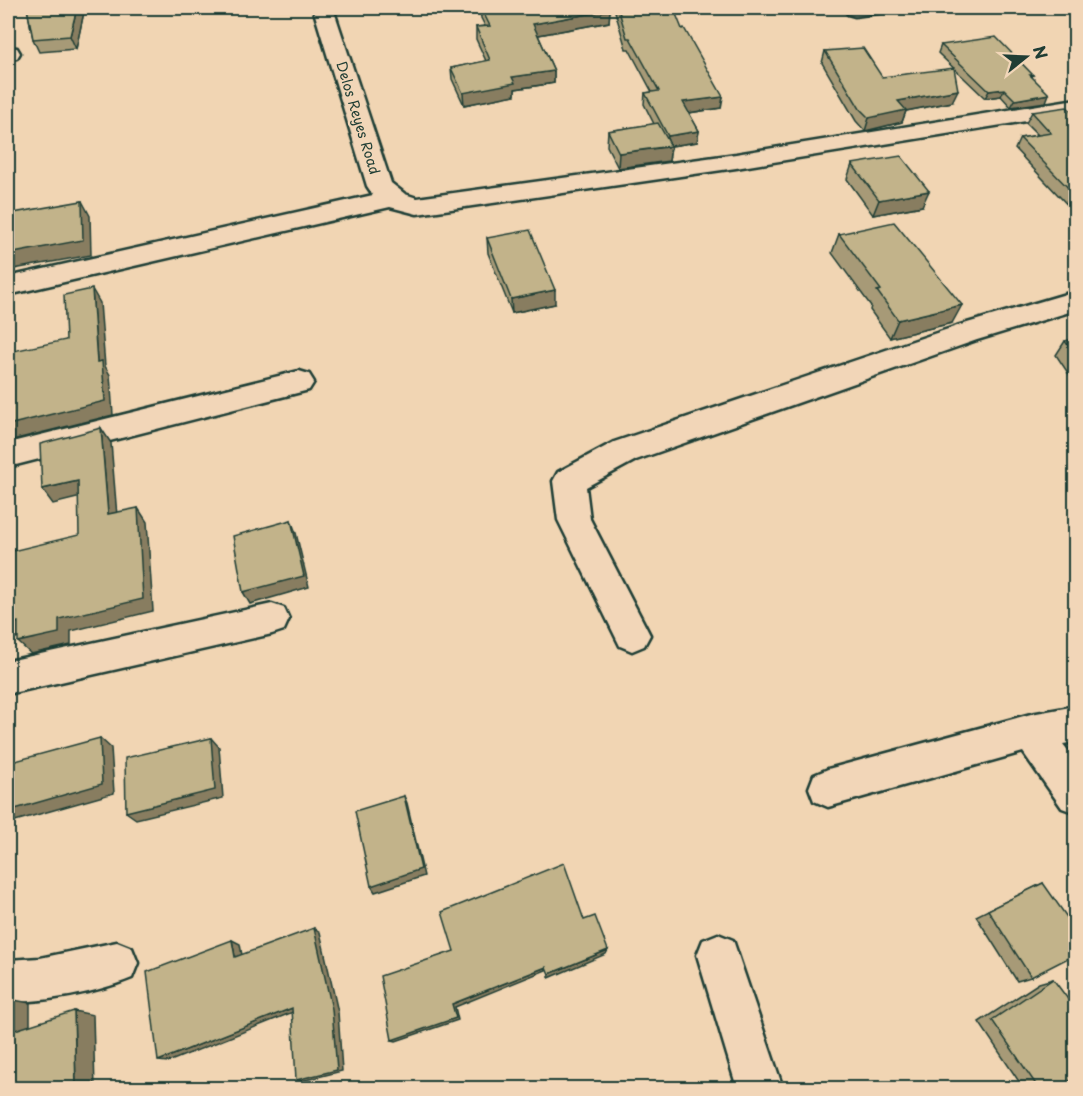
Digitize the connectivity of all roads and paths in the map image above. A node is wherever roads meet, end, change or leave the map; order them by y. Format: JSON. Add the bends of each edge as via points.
{"nodes":[{"id":1,"x":323,"y":8,"type":"edge"},
{"id":2,"x":877,"y":8,"type":"edge"},
{"id":3,"x":855,"y":10,"type":"dead end"},
{"id":4,"x":1076,"y":106,"type":"edge"},
{"id":5,"x":390,"y":199,"type":"junction"},
{"id":6,"x":8,"y":286,"type":"edge"},
{"id":7,"x":1076,"y":300,"type":"edge"},
{"id":8,"x":299,"y":382,"type":"dead end"},
{"id":9,"x":8,"y":455,"type":"edge"},
{"id":10,"x":272,"y":619,"type":"dead end"},
{"id":11,"x":632,"y":635,"type":"dead end"},
{"id":12,"x":8,"y":678,"type":"edge"},
{"id":13,"x":1076,"y":723,"type":"edge"},
{"id":14,"x":1031,"y":732,"type":"junction"},
{"id":15,"x":828,"y":788,"type":"dead end"},
{"id":16,"x":1076,"y":794,"type":"edge"},
{"id":17,"x":718,"y":955,"type":"dead end"},
{"id":18,"x":117,"y":963,"type":"dead end"},
{"id":19,"x":8,"y":981,"type":"edge"},
{"id":20,"x":760,"y":1089,"type":"edge"}],
"edges":[{"from":1,"to":5,"type":"street","name":"Delos Reyes Road","via":[[379,186]]},
{"from":2,"to":3,"type":"street"},
{"from":4,"to":5,"type":"street","via":[[724,163],[417,206]]},
{"from":5,"to":6,"type":"street"},
{"from":7,"to":11,"type":"street","via":[[967,333],[625,452],[569,481],[574,520]]},
{"from":8,"to":9,"type":"street"},
{"from":10,"to":12,"type":"street"},
{"from":13,"to":14,"type":"street"},
{"from":14,"to":15,"type":"street"},
{"from":14,"to":16,"type":"street"},
{"from":17,"to":20,"type":"street"},
{"from":18,"to":19,"type":"street"}]}
